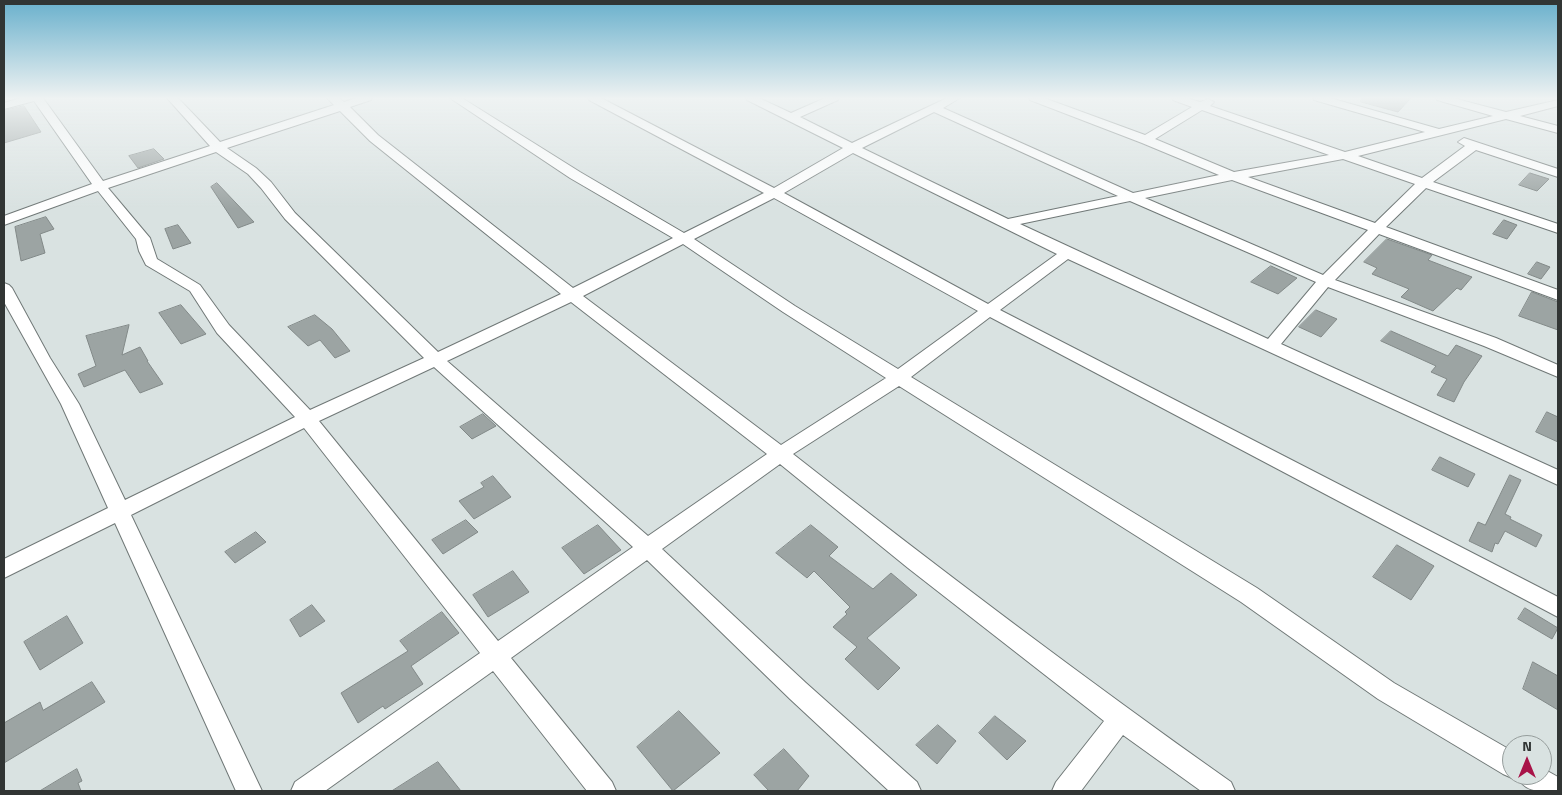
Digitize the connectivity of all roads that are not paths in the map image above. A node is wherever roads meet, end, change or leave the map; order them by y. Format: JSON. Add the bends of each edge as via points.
{"nodes":[{"id":1,"x":64,"y":135,"type":"edge"},
{"id":2,"x":207,"y":135,"type":"edge"},
{"id":3,"x":252,"y":135,"type":"edge"},
{"id":4,"x":371,"y":135,"type":"edge"},
{"id":5,"x":513,"y":135,"type":"edge"},
{"id":6,"x":663,"y":135,"type":"edge"},
{"id":7,"x":827,"y":135,"type":"edge"},
{"id":8,"x":878,"y":135,"type":"edge"},
{"id":9,"x":992,"y":135,"type":"edge"},
{"id":10,"x":1133,"y":135,"type":"edge"},
{"id":11,"x":1154,"y":135,"type":"edge"},
{"id":12,"x":1288,"y":135,"type":"edge"},
{"id":13,"x":1435,"y":135,"type":"edge"},
{"id":14,"x":1443,"y":135,"type":"edge"},
{"id":15,"x":1146,"y":140,"type":"junction"},
{"id":16,"x":1474,"y":146,"type":"junction"},
{"id":17,"x":219,"y":148,"type":"junction"},
{"id":18,"x":852,"y":148,"type":"junction"},
{"id":19,"x":1347,"y":155,"type":"junction"},
{"id":20,"x":1558,"y":173,"type":"edge"},
{"id":21,"x":1233,"y":176,"type":"junction"},
{"id":22,"x":1424,"y":182,"type":"junction"},
{"id":23,"x":100,"y":186,"type":"junction"},
{"id":24,"x":774,"y":193,"type":"junction"},
{"id":25,"x":1130,"y":196,"type":"junction"},
{"id":26,"x":4,"y":221,"type":"edge"},
{"id":27,"x":1007,"y":223,"type":"junction"},
{"id":28,"x":1377,"y":229,"type":"junction"},
{"id":29,"x":1558,"y":229,"type":"edge"},
{"id":30,"x":683,"y":238,"type":"junction"},
{"id":31,"x":1067,"y":253,"type":"junction"},
{"id":32,"x":1325,"y":281,"type":"junction"},
{"id":33,"x":4,"y":288,"type":"edge"},
{"id":34,"x":572,"y":294,"type":"junction"},
{"id":35,"x":1558,"y":295,"type":"edge"},
{"id":36,"x":990,"y":311,"type":"junction"},
{"id":37,"x":1271,"y":346,"type":"junction"},
{"id":38,"x":436,"y":360,"type":"junction"},
{"id":39,"x":1558,"y":371,"type":"edge"},
{"id":40,"x":898,"y":378,"type":"junction"},
{"id":41,"x":307,"y":419,"type":"junction"},
{"id":42,"x":780,"y":454,"type":"junction"},
{"id":43,"x":1558,"y":478,"type":"edge"},
{"id":44,"x":119,"y":513,"type":"junction"},
{"id":45,"x":648,"y":548,"type":"junction"},
{"id":46,"x":4,"y":569,"type":"edge"},
{"id":47,"x":1558,"y":608,"type":"edge"},
{"id":48,"x":496,"y":656,"type":"junction"},
{"id":49,"x":1121,"y":719,"type":"junction"},
{"id":50,"x":1502,"y":759,"type":"edge"},
{"id":51,"x":249,"y":791,"type":"edge"},
{"id":52,"x":304,"y":791,"type":"edge"},
{"id":53,"x":603,"y":791,"type":"edge"},
{"id":54,"x":908,"y":791,"type":"edge"},
{"id":55,"x":1065,"y":791,"type":"edge"},
{"id":56,"x":1222,"y":791,"type":"edge"}],
"edges":[{"from":1,"to":23,"type":"street"},
{"from":2,"to":17,"type":"street"},
{"from":3,"to":17,"type":"street"},
{"from":4,"to":34,"type":"street"},
{"from":5,"to":30,"type":"street"},
{"from":6,"to":24,"type":"street"},
{"from":7,"to":18,"type":"street"},
{"from":8,"to":18,"type":"street"},
{"from":9,"to":25,"type":"street"},
{"from":10,"to":15,"type":"street"},
{"from":11,"to":15,"type":"street"},
{"from":12,"to":19,"type":"street"},
{"from":13,"to":19,"type":"street"},
{"from":14,"to":16,"type":"street"},
{"from":15,"to":21,"type":"street"},
{"from":16,"to":20,"type":"street"},
{"from":16,"to":22,"type":"street"},
{"from":17,"to":23,"type":"street"},
{"from":17,"to":38,"type":"street","via":[[252,171],[290,216]]},
{"from":18,"to":24,"type":"street"},
{"from":18,"to":27,"type":"street"},
{"from":19,"to":21,"type":"street"},
{"from":19,"to":22,"type":"street"},
{"from":21,"to":25,"type":"street"},
{"from":21,"to":28,"type":"street"},
{"from":22,"to":28,"type":"street"},
{"from":22,"to":29,"type":"street"},
{"from":23,"to":26,"type":"street"},
{"from":23,"to":41,"type":"street","via":[[143,238],[151,262],[195,288],[223,328]]},
{"from":24,"to":30,"type":"street"},
{"from":24,"to":36,"type":"street"},
{"from":25,"to":27,"type":"street"},
{"from":25,"to":32,"type":"street"},
{"from":27,"to":31,"type":"street"},
{"from":28,"to":32,"type":"street"},
{"from":28,"to":35,"type":"street"},
{"from":30,"to":34,"type":"street"},
{"from":30,"to":40,"type":"street"},
{"from":31,"to":36,"type":"street"},
{"from":31,"to":37,"type":"street"},
{"from":32,"to":37,"type":"street"},
{"from":32,"to":39,"type":"street","via":[[1490,342]]},
{"from":33,"to":44,"type":"street","via":[[70,404]]},
{"from":34,"to":38,"type":"street"},
{"from":34,"to":42,"type":"street"},
{"from":36,"to":40,"type":"street"},
{"from":36,"to":47,"type":"street"},
{"from":37,"to":43,"type":"street"},
{"from":38,"to":41,"type":"street"},
{"from":38,"to":45,"type":"street"},
{"from":40,"to":42,"type":"street"},
{"from":40,"to":50,"type":"street","via":[[1249,595],[1386,691]]},
{"from":41,"to":44,"type":"street"},
{"from":41,"to":48,"type":"street"},
{"from":42,"to":45,"type":"street"},
{"from":42,"to":49,"type":"street"},
{"from":44,"to":46,"type":"street"},
{"from":44,"to":51,"type":"street"},
{"from":45,"to":48,"type":"street"},
{"from":45,"to":54,"type":"street"},
{"from":48,"to":52,"type":"street"},
{"from":48,"to":53,"type":"street"},
{"from":49,"to":55,"type":"street"},
{"from":49,"to":56,"type":"street"}]}
